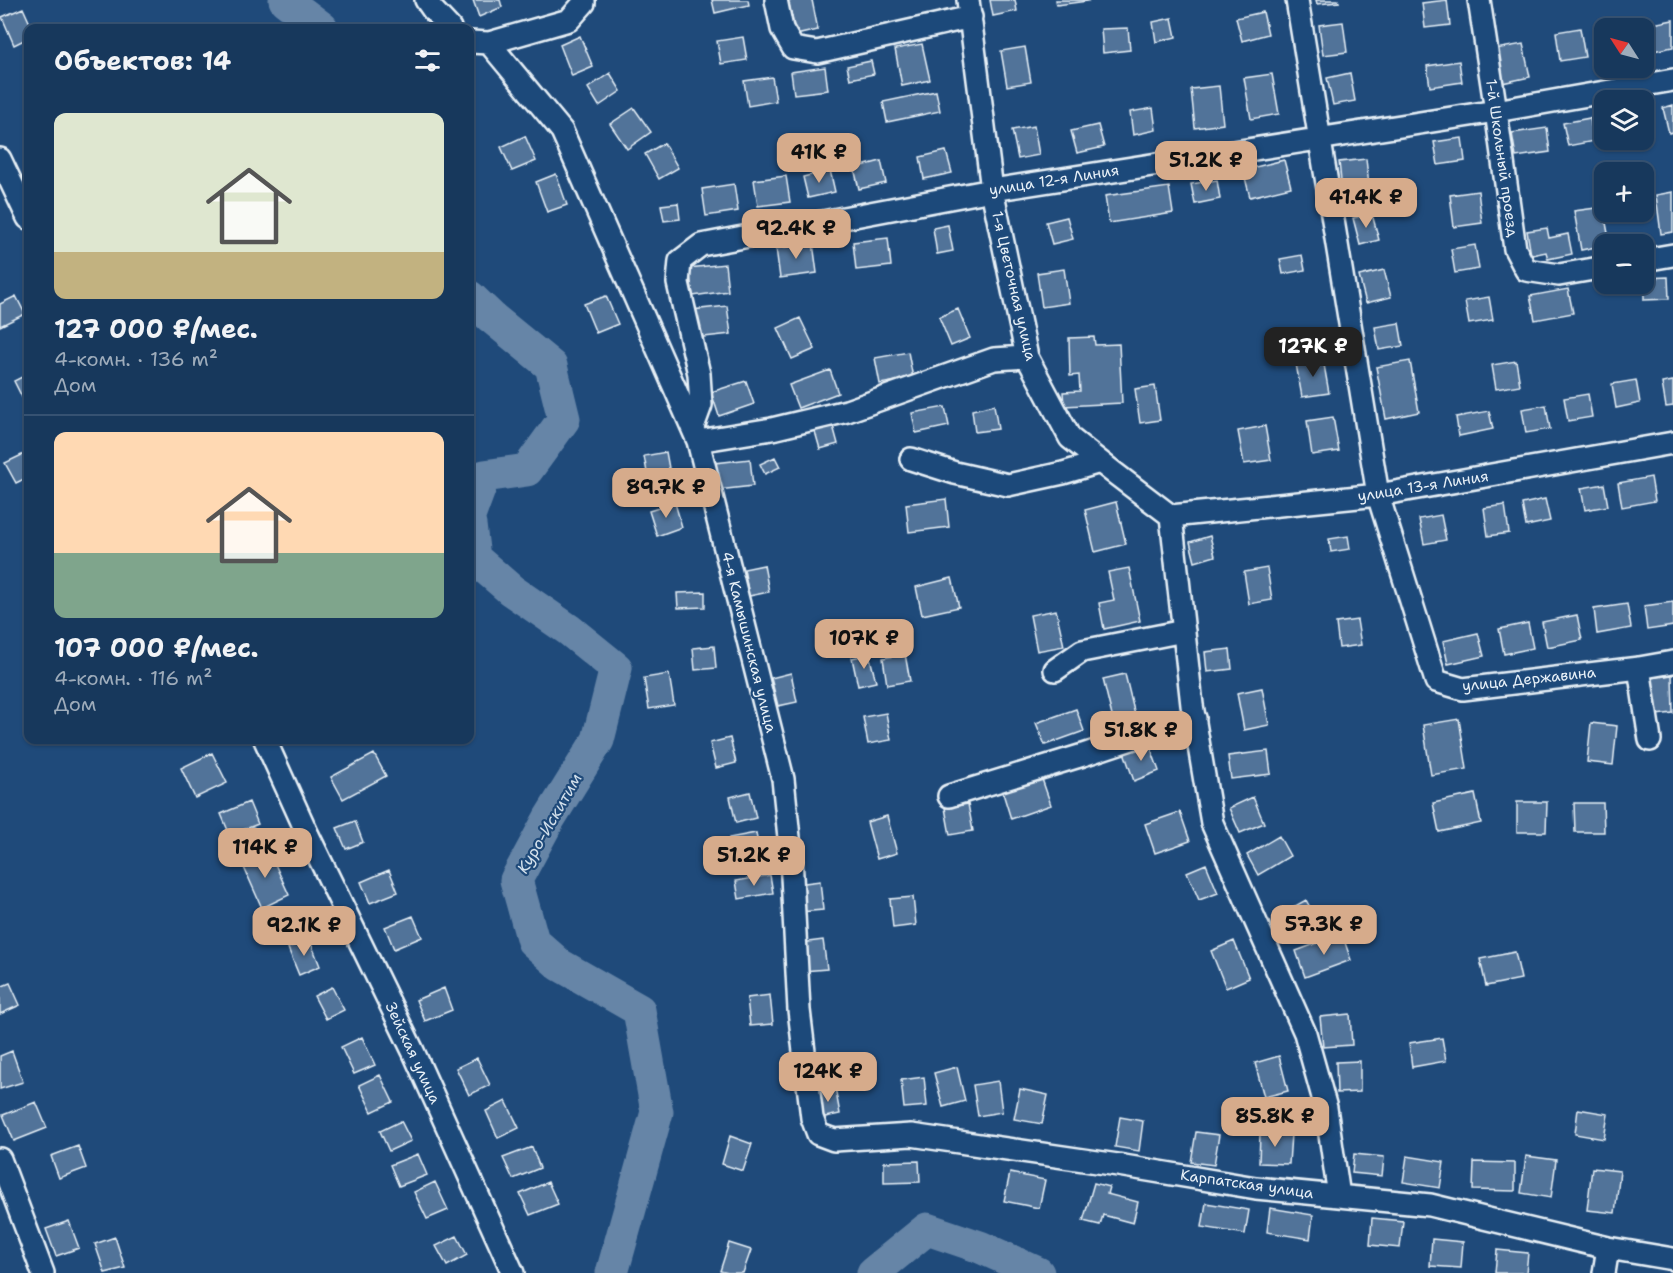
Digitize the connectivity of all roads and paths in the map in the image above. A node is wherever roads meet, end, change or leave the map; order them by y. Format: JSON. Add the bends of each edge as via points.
{"nodes":[{"id":1,"x":426,"y":0,"type":"edge"},
{"id":2,"x":584,"y":0,"type":"edge"},
{"id":3,"x":776,"y":0,"type":"edge"},
{"id":4,"x":1297,"y":0,"type":"edge"},
{"id":5,"x":1479,"y":0,"type":"edge"},
{"id":6,"x":969,"y":9,"type":"edge"},
{"id":7,"x":446,"y":24,"type":"edge"},
{"id":8,"x":479,"y":43,"type":"edge"},
{"id":9,"x":1673,"y":80,"type":"edge"},
{"id":10,"x":1496,"y":111,"type":"junction"},
{"id":11,"x":1320,"y":138,"type":"junction"},
{"id":12,"x":0,"y":159,"type":"edge"},
{"id":13,"x":992,"y":190,"type":"junction"},
{"id":14,"x":24,"y":210,"type":"edge"},
{"id":15,"x":1673,"y":255,"type":"edge"},
{"id":16,"x":1654,"y":259,"type":"edge"},
{"id":17,"x":1594,"y":269,"type":"edge"},
{"id":18,"x":1027,"y":357,"type":"junction"},
{"id":19,"x":695,"y":434,"type":"junction"},
{"id":20,"x":1673,"y":443,"type":"edge"},
{"id":21,"x":911,"y":459,"type":"dead end"},
{"id":22,"x":1100,"y":462,"type":"junction"},
{"id":23,"x":1378,"y":495,"type":"junction"},
{"id":24,"x":1171,"y":516,"type":"junction"},
{"id":25,"x":1184,"y":631,"type":"junction"},
{"id":26,"x":1673,"y":662,"type":"edge"},
{"id":27,"x":1639,"y":668,"type":"junction"},
{"id":28,"x":1055,"y":670,"type":"dead end"},
{"id":29,"x":1195,"y":718,"type":"junction"},
{"id":30,"x":1650,"y":740,"type":"dead end"},
{"id":31,"x":267,"y":744,"type":"edge"},
{"id":32,"x":949,"y":796,"type":"dead end"},
{"id":33,"x":818,"y":1134,"type":"joint"},
{"id":34,"x":0,"y":1159,"type":"edge"},
{"id":35,"x":1339,"y":1196,"type":"junction"},
{"id":36,"x":1608,"y":1248,"type":"junction"},
{"id":37,"x":1673,"y":1259,"type":"edge"},
{"id":38,"x":43,"y":1273,"type":"edge"},
{"id":39,"x":513,"y":1273,"type":"edge"},
{"id":40,"x":1604,"y":1273,"type":"edge"}],
"edges":[{"from":1,"to":7,"type":"street"},
{"from":2,"to":8,"type":"street","via":[[569,20]]},
{"from":3,"to":6,"type":"street","via":[[782,29],[793,48],[817,52]]},
{"from":4,"to":11,"type":"street"},
{"from":5,"to":10,"type":"street","name":"1-й Школьный проезд"},
{"from":6,"to":13,"type":"street","name":"1-я Цветочная улица"},
{"from":8,"to":19,"type":"street","name":"4-я Камышинская улица","via":[[562,131]]},
{"from":9,"to":10,"type":"street","name":"улица 12-я Линия"},
{"from":10,"to":11,"type":"street","name":"улица 12-я Линия"},
{"from":10,"to":17,"type":"street","name":"1-й Школьный проезд","via":[[1515,249],[1526,270],[1560,275]]},
{"from":11,"to":13,"type":"street","name":"улица 12-я Линия"},
{"from":11,"to":23,"type":"street"},
{"from":12,"to":14,"type":"street"},
{"from":13,"to":18,"type":"street","name":"1-я Цветочная улица"},
{"from":13,"to":19,"type":"street","name":"улица 12-я Линия","via":[[701,245],[680,261],[678,283],[699,374],[701,405]]},
{"from":15,"to":16,"type":"street"},
{"from":18,"to":19,"type":"street","via":[[994,359],[847,411],[772,429]]},
{"from":18,"to":22,"type":"street","name":"1-я Цветочная улица","via":[[1070,438]]},
{"from":19,"to":33,"type":"street","name":"4-я Камышинская улица","via":[[783,779],[799,1010],[812,1118]]},
{"from":20,"to":23,"type":"street","name":"улица 13-я Линия"},
{"from":21,"to":22,"type":"street","via":[[1008,485]]},
{"from":22,"to":24,"type":"street","name":"1-я Цветочная улица"},
{"from":23,"to":24,"type":"street","name":"улица 13-я Линия"},
{"from":23,"to":27,"type":"street","name":"улица Державина","via":[[1436,681],[1463,689]]},
{"from":24,"to":25,"type":"street"},
{"from":25,"to":28,"type":"street","via":[[1082,651]]},
{"from":25,"to":29,"type":"street"},
{"from":26,"to":27,"type":"street","name":"улица Державина"},
{"from":27,"to":30,"type":"street"},
{"from":29,"to":32,"type":"street"},
{"from":29,"to":35,"type":"street","via":[[1212,823],[1305,1033],[1326,1108]]},
{"from":31,"to":39,"type":"street","name":"Зейская улица"},
{"from":33,"to":35,"type":"street","name":"Карпатская улица","via":[[834,1140],[911,1135],[1256,1188]]},
{"from":34,"to":38,"type":"street"},
{"from":35,"to":36,"type":"street","name":"Карпатская улица","via":[[1430,1205]]},
{"from":36,"to":37,"type":"street","name":"Карпатская улица"},
{"from":36,"to":40,"type":"street"}]}
